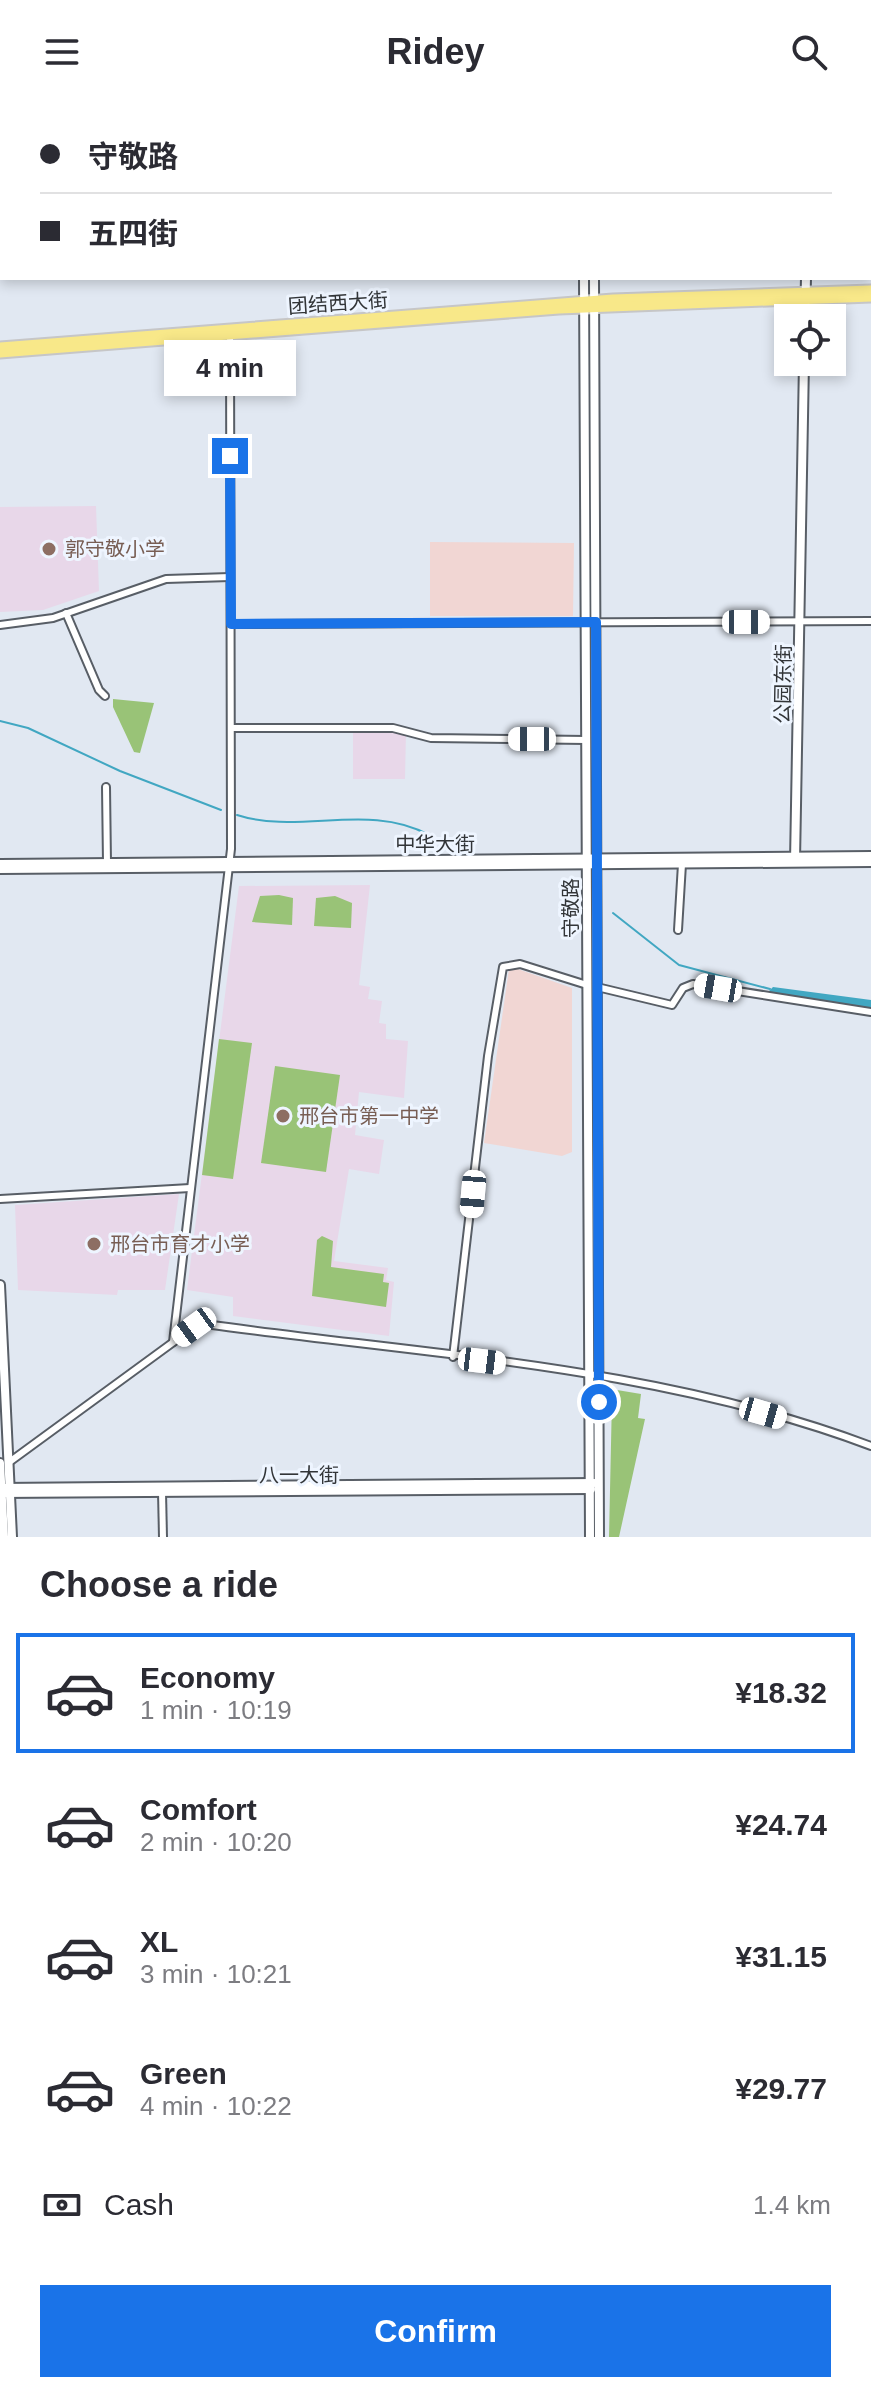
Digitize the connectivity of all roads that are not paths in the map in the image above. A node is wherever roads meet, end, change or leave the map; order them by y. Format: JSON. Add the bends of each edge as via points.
{"nodes":[{"id":1,"x":584,"y":280,"type":"edge"},
{"id":2,"x":594,"y":280,"type":"edge"},
{"id":3,"x":806,"y":280,"type":"edge"},
{"id":4,"x":871,"y":290,"type":"edge"},
{"id":5,"x":805,"y":296,"type":"junction"},
{"id":6,"x":871,"y":297,"type":"edge"},
{"id":7,"x":590,"y":304,"type":"junction"},
{"id":8,"x":805,"y":304,"type":"edge"},
{"id":9,"x":230,"y":335,"type":"junction"},
{"id":10,"x":0,"y":347,"type":"edge"},
{"id":11,"x":0,"y":353,"type":"edge"},
{"id":12,"x":804,"y":376,"type":"edge"},
{"id":13,"x":230,"y":577,"type":"junction"},
{"id":14,"x":66,"y":613,"type":"junction"},
{"id":15,"x":871,"y":621,"type":"edge"},
{"id":16,"x":591,"y":622,"type":"junction"},
{"id":17,"x":800,"y":622,"type":"junction"},
{"id":18,"x":231,"y":624,"type":"junction"},
{"id":19,"x":0,"y":625,"type":"edge"},
{"id":20,"x":105,"y":696,"type":"dead end"},
{"id":21,"x":231,"y":728,"type":"junction"},
{"id":22,"x":586,"y":740,"type":"junction"},
{"id":23,"x":106,"y":787,"type":"dead end"},
{"id":24,"x":871,"y":859,"type":"edge"},
{"id":25,"x":796,"y":860,"type":"junction"},
{"id":26,"x":592,"y":862,"type":"junction"},
{"id":27,"x":107,"y":863,"type":"junction"},
{"id":28,"x":230,"y":864,"type":"junction"},
{"id":29,"x":682,"y":864,"type":"junction"},
{"id":30,"x":0,"y":866,"type":"edge"},
{"id":31,"x":678,"y":930,"type":"dead end"},
{"id":32,"x":587,"y":985,"type":"junction"},
{"id":33,"x":597,"y":987,"type":"junction"},
{"id":34,"x":871,"y":1012,"type":"edge"},
{"id":35,"x":190,"y":1188,"type":"junction"},
{"id":36,"x":0,"y":1199,"type":"edge"},
{"id":37,"x":0,"y":1285,"type":"edge"},
{"id":38,"x":173,"y":1342,"type":"junction"},
{"id":39,"x":453,"y":1357,"type":"junction"},
{"id":40,"x":594,"y":1375,"type":"junction"},
{"id":41,"x":871,"y":1446,"type":"edge"},
{"id":42,"x":4,"y":1463,"type":"edge"},
{"id":43,"x":594,"y":1486,"type":"junction"},
{"id":44,"x":4,"y":1490,"type":"edge"},
{"id":45,"x":162,"y":1492,"type":"junction"},
{"id":46,"x":4,"y":1537,"type":"edge"},
{"id":47,"x":12,"y":1537,"type":"edge"},
{"id":48,"x":163,"y":1537,"type":"edge"},
{"id":49,"x":590,"y":1537,"type":"edge"},
{"id":50,"x":599,"y":1537,"type":"edge"}],
"edges":[{"from":1,"to":7,"type":"street","name":"守敬路"},
{"from":2,"to":7,"type":"street","name":"守敬路"},
{"from":3,"to":5,"type":"street"},
{"from":4,"to":5,"type":"main road","name":"团结西大街"},
{"from":5,"to":6,"type":"main road","name":"团结西大街"},
{"from":5,"to":7,"type":"main road","name":"团结西大街"},
{"from":5,"to":8,"type":"street"},
{"from":7,"to":9,"type":"main road","name":"团结西大街"},
{"from":7,"to":10,"type":"main road","name":"团结西大街"},
{"from":7,"to":16,"type":"street","name":"守敬路"},
{"from":9,"to":11,"type":"main road","name":"团结西大街"},
{"from":9,"to":13,"type":"street"},
{"from":12,"to":17,"type":"street","name":"公园东街"},
{"from":13,"to":14,"type":"street","via":[[166,579]]},
{"from":13,"to":18,"type":"street"},
{"from":14,"to":19,"type":"street"},
{"from":14,"to":20,"type":"street"},
{"from":15,"to":17,"type":"street"},
{"from":16,"to":17,"type":"street"},
{"from":16,"to":18,"type":"street"},
{"from":16,"to":22,"type":"street","name":"守敬路"},
{"from":16,"to":26,"type":"street","name":"守敬路"},
{"from":17,"to":25,"type":"street","name":"公园东街"},
{"from":18,"to":21,"type":"street"},
{"from":21,"to":22,"type":"street","via":[[393,728],[431,738]]},
{"from":21,"to":28,"type":"street"},
{"from":22,"to":26,"type":"street","name":"守敬路"},
{"from":23,"to":27,"type":"street"},
{"from":24,"to":25,"type":"street","name":"中华大街"},
{"from":25,"to":26,"type":"street","name":"中华大街"},
{"from":25,"to":29,"type":"street","name":"中华大街"},
{"from":26,"to":28,"type":"street","name":"中华大街"},
{"from":26,"to":29,"type":"street","name":"中华大街"},
{"from":26,"to":32,"type":"street","name":"守敬路"},
{"from":26,"to":33,"type":"street","name":"守敬路"},
{"from":27,"to":28,"type":"street","name":"中华大街"},
{"from":27,"to":30,"type":"street","name":"中华大街"},
{"from":28,"to":30,"type":"street","name":"中华大街"},
{"from":28,"to":35,"type":"street"},
{"from":29,"to":31,"type":"street"},
{"from":32,"to":39,"type":"street","via":[[520,964],[503,967]]},
{"from":32,"to":40,"type":"street","name":"守敬路"},
{"from":33,"to":34,"type":"street","via":[[667,1005],[693,984]]},
{"from":33,"to":40,"type":"street","name":"守敬路"},
{"from":35,"to":36,"type":"street"},
{"from":35,"to":38,"type":"street"},
{"from":37,"to":42,"type":"street"},
{"from":38,"to":39,"type":"street","via":[[205,1324]]},
{"from":38,"to":42,"type":"street"},
{"from":39,"to":40,"type":"street"},
{"from":40,"to":41,"type":"street","via":[[729,1403]]},
{"from":40,"to":43,"type":"street","name":"守敬路"},
{"from":42,"to":44,"type":"street"},
{"from":43,"to":44,"type":"street","name":"八一大街"},
{"from":43,"to":45,"type":"street","name":"八一大街"},
{"from":43,"to":49,"type":"street","name":"守敬路"},
{"from":43,"to":50,"type":"street","name":"守敬路"},
{"from":44,"to":45,"type":"street","name":"八一大街"},
{"from":44,"to":46,"type":"street"},
{"from":44,"to":47,"type":"street"},
{"from":45,"to":48,"type":"street"}]}
